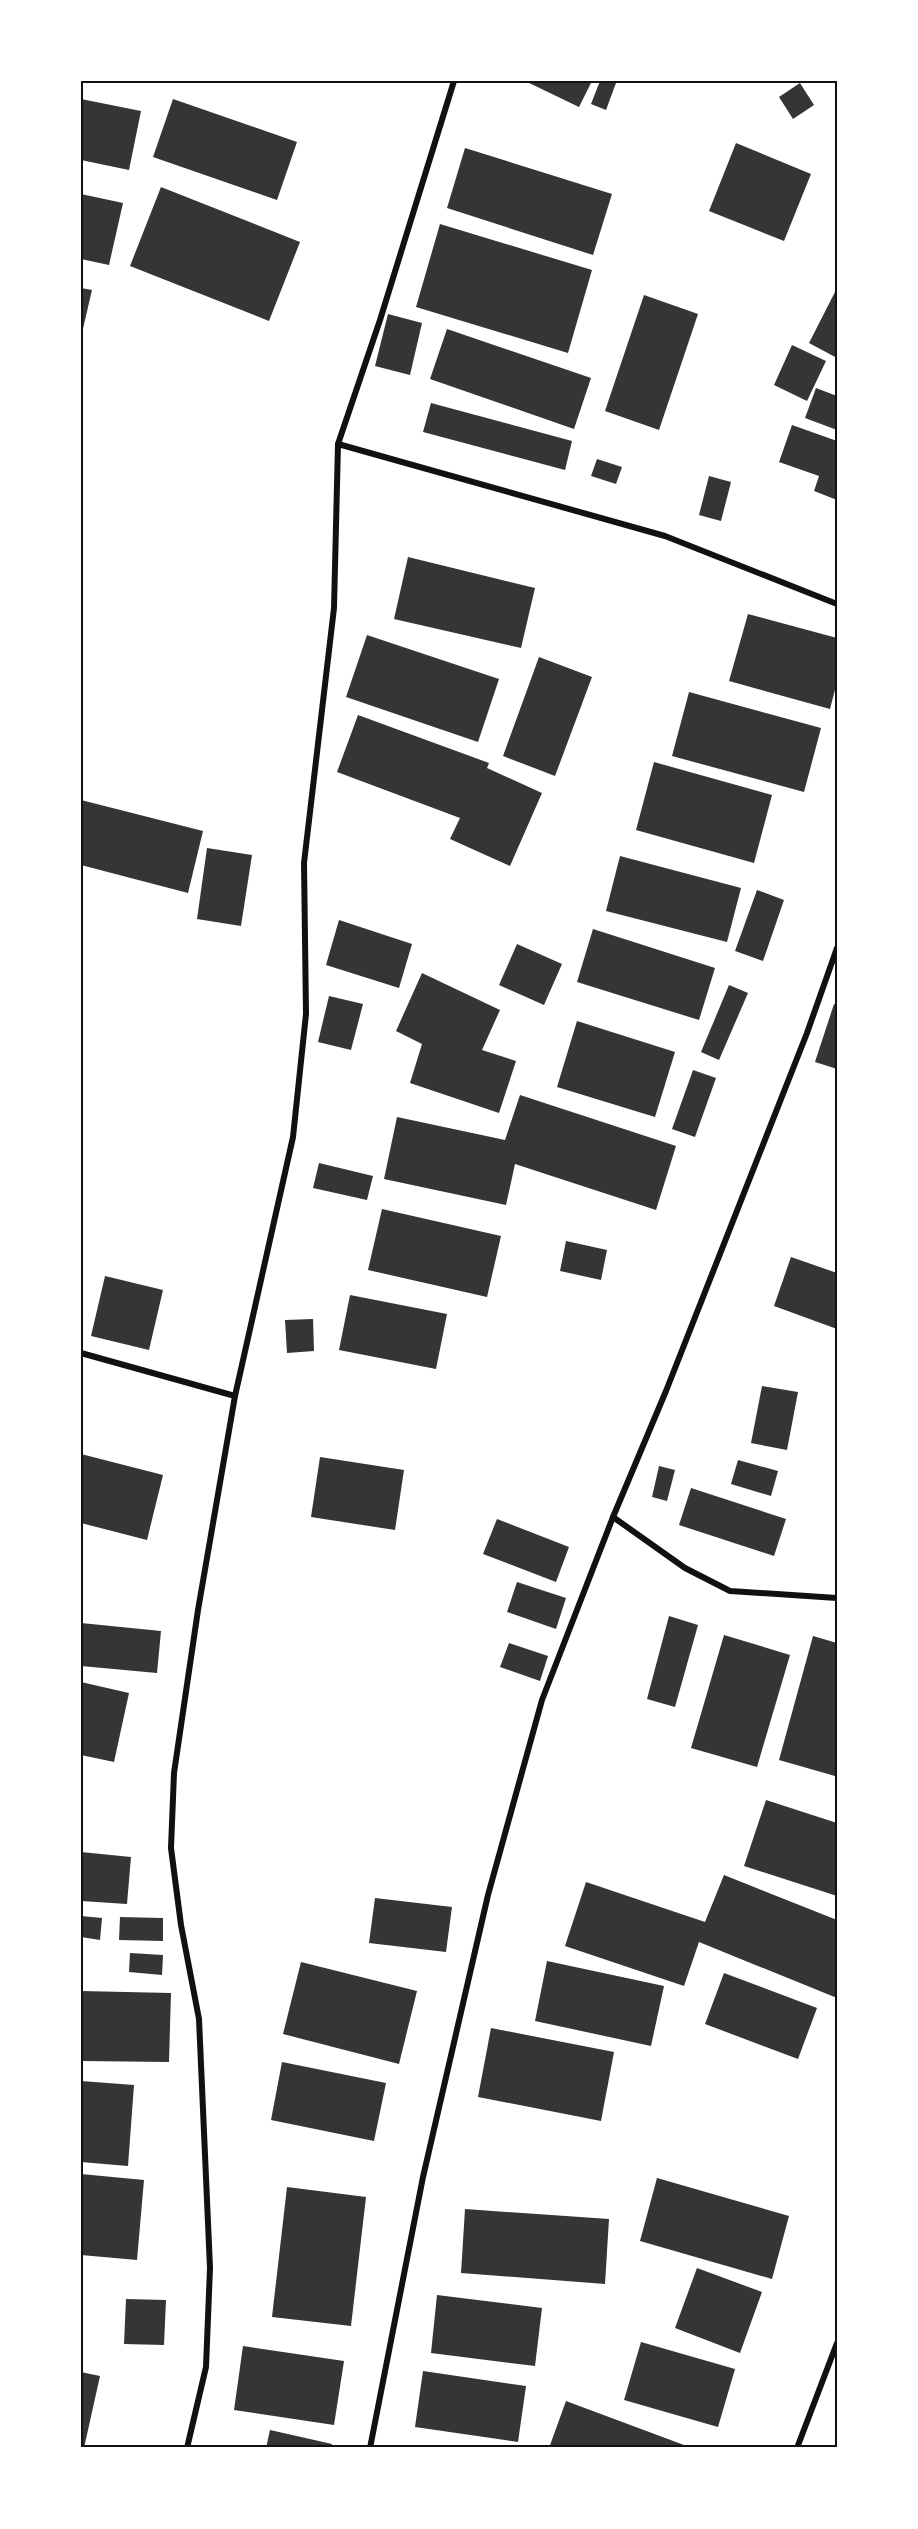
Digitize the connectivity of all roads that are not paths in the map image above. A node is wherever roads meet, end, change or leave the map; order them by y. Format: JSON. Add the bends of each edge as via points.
{"nodes":[{"id":1,"x":454,"y":81,"type":"edge"},
{"id":2,"x":338,"y":444,"type":"junction"},
{"id":3,"x":837,"y":604,"type":"edge"},
{"id":4,"x":837,"y":948,"type":"edge"},
{"id":5,"x":81,"y":1353,"type":"edge"},
{"id":6,"x":235,"y":1396,"type":"junction"},
{"id":7,"x":613,"y":1517,"type":"junction"},
{"id":8,"x":837,"y":1599,"type":"edge"},
{"id":9,"x":837,"y":2343,"type":"edge"},
{"id":10,"x":187,"y":2448,"type":"edge"},
{"id":11,"x":370,"y":2448,"type":"edge"},
{"id":12,"x":797,"y":2448,"type":"edge"}],
"edges":[{"from":1,"to":2,"type":"street"},
{"from":2,"to":3,"type":"street","via":[[665,536]]},
{"from":2,"to":6,"type":"street","via":[[334,608],[304,863],[306,1014],[293,1137]]},
{"from":4,"to":7,"type":"street","via":[[683,1348]]},
{"from":5,"to":6,"type":"street"},
{"from":6,"to":10,"type":"street","via":[[174,1773],[171,1848],[199,2019],[210,2268],[207,2367]]},
{"from":7,"to":8,"type":"street","via":[[685,1568],[730,1591]]},
{"from":7,"to":11,"type":"street","via":[[542,1700],[488,1895],[423,2177]]},
{"from":9,"to":12,"type":"street"}]}
